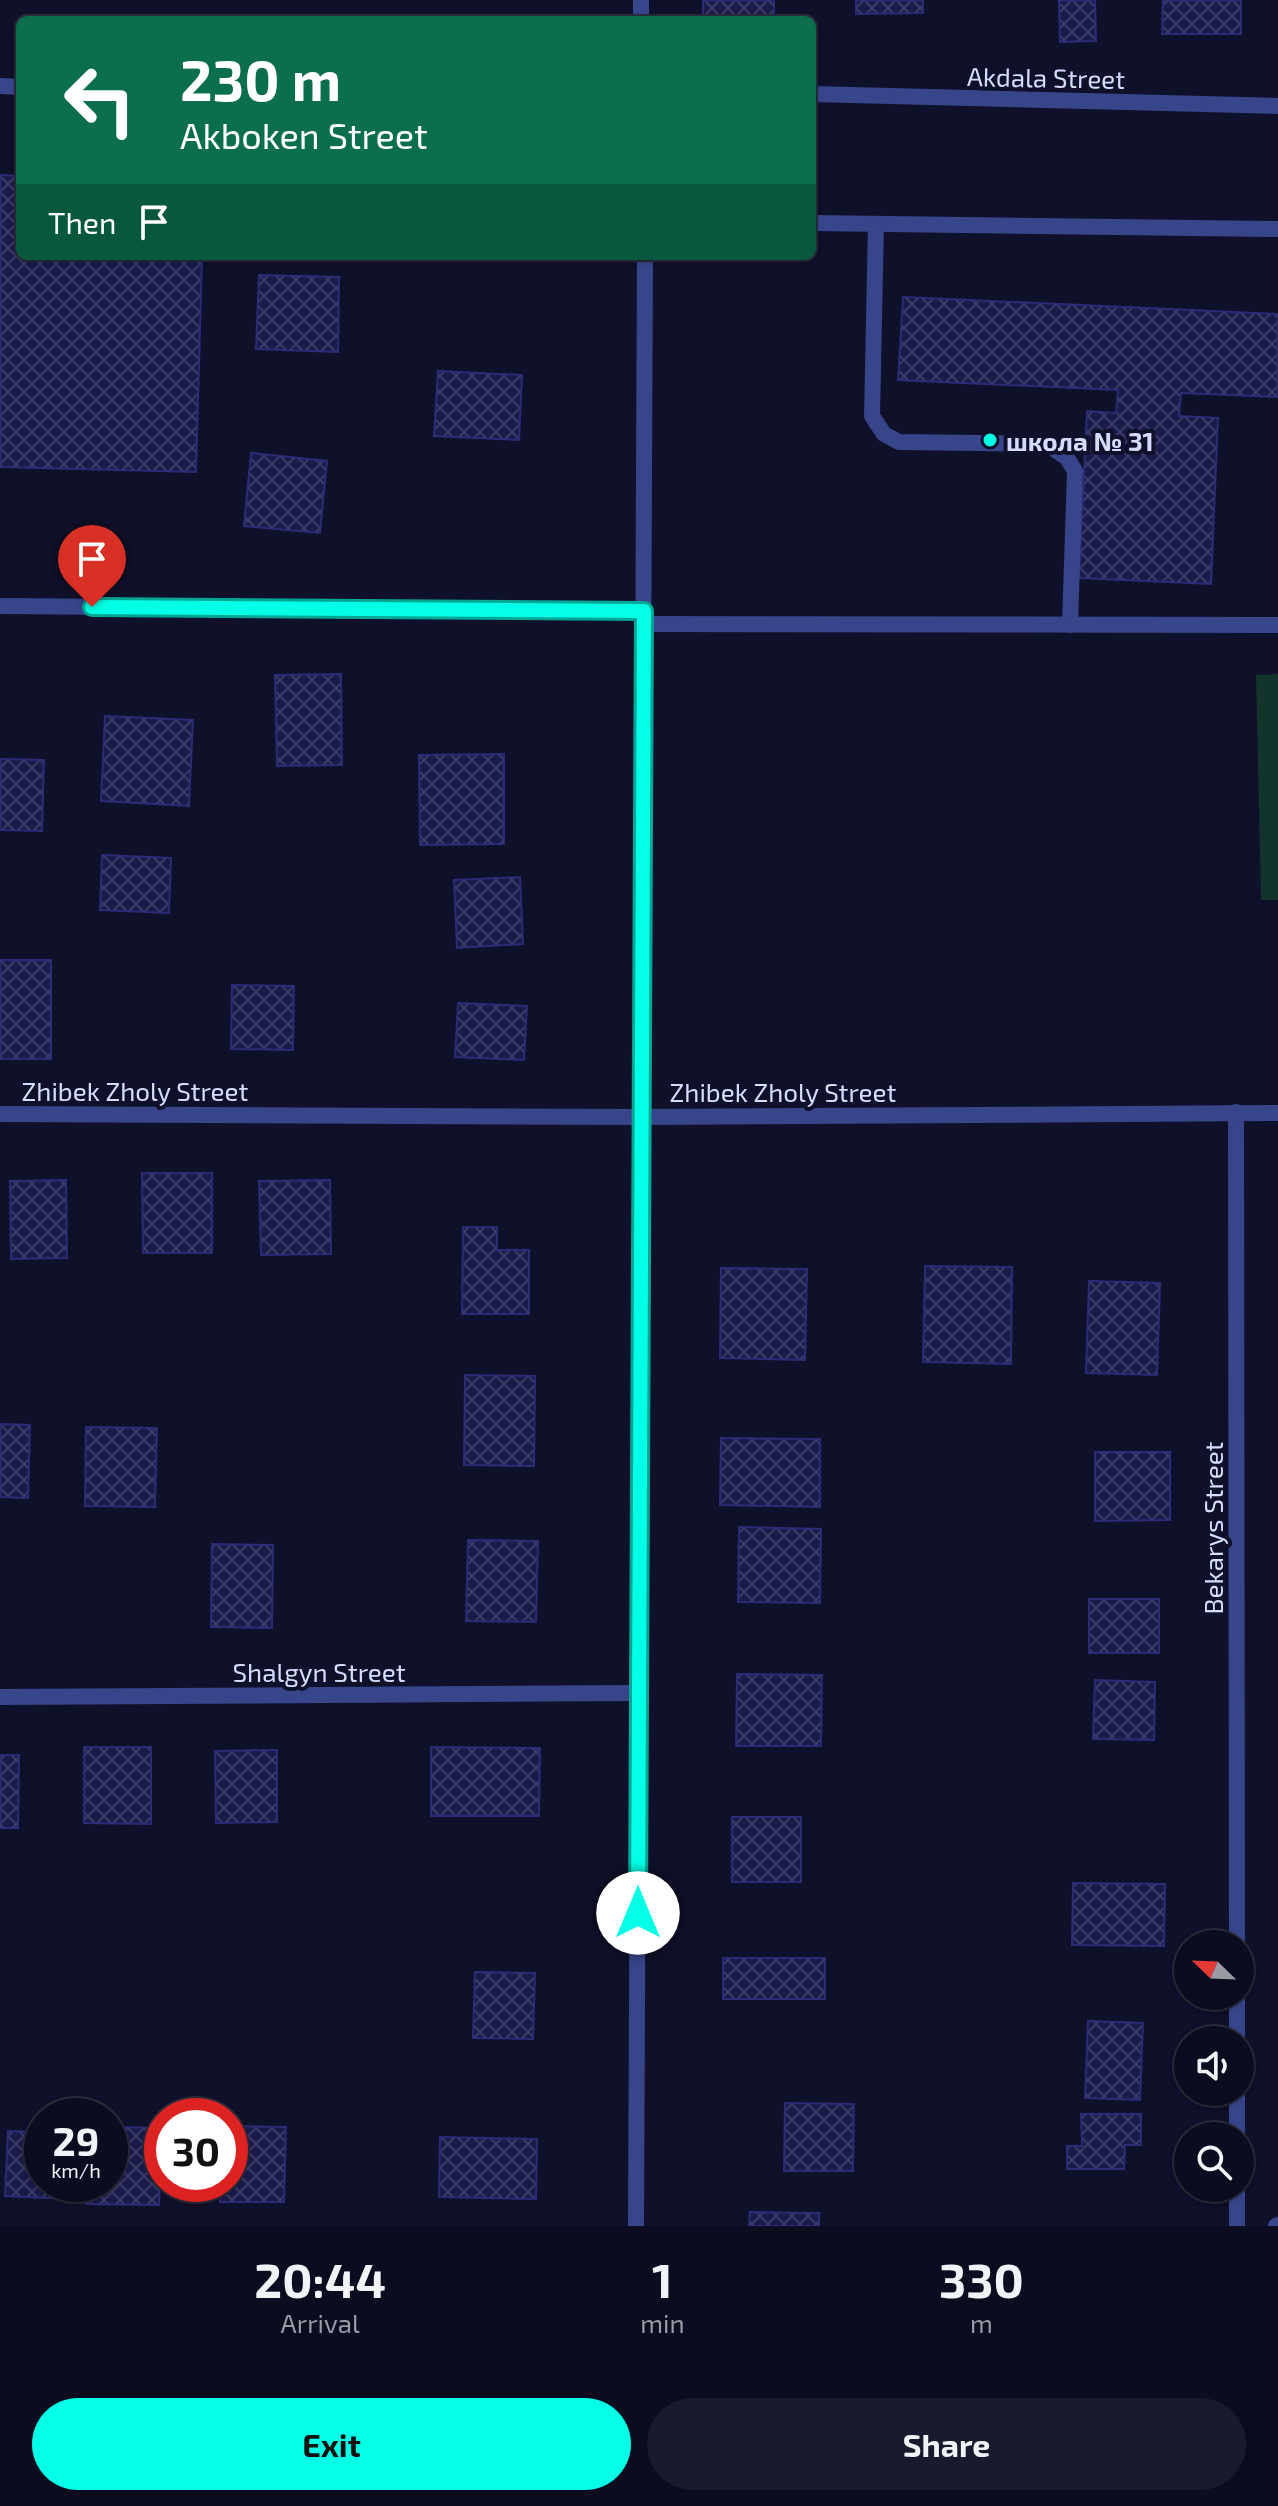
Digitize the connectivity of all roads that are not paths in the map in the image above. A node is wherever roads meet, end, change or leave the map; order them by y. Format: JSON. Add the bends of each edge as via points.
{"nodes":[{"id":1,"x":816,"y":94,"type":"edge"},
{"id":2,"x":1278,"y":106,"type":"edge"},
{"id":3,"x":816,"y":223,"type":"edge"},
{"id":4,"x":876,"y":224,"type":"junction"},
{"id":5,"x":1278,"y":229,"type":"edge"},
{"id":6,"x":645,"y":260,"type":"edge"},
{"id":7,"x":0,"y":606,"type":"edge"},
{"id":8,"x":643,"y":618,"type":"junction"},
{"id":9,"x":1070,"y":625,"type":"junction"},
{"id":10,"x":1278,"y":625,"type":"edge"},
{"id":11,"x":1236,"y":1112,"type":"junction"},
{"id":12,"x":1278,"y":1113,"type":"edge"},
{"id":13,"x":0,"y":1114,"type":"edge"},
{"id":14,"x":641,"y":1117,"type":"junction"},
{"id":15,"x":638,"y":1693,"type":"junction"},
{"id":16,"x":0,"y":1697,"type":"edge"},
{"id":17,"x":1237,"y":1930,"type":"edge"},
{"id":18,"x":1237,"y":2202,"type":"edge"},
{"id":19,"x":636,"y":2226,"type":"edge"},
{"id":20,"x":1237,"y":2226,"type":"edge"}],
"edges":[{"from":1,"to":2,"type":"street","name":"Akdala Street"},
{"from":3,"to":4,"type":"street"},
{"from":4,"to":5,"type":"street"},
{"from":4,"to":9,"type":"street","via":[[872,416],[884,434],[899,442],[1047,444],[1067,458],[1075,471]]},
{"from":6,"to":8,"type":"street"},
{"from":7,"to":8,"type":"street"},
{"from":8,"to":9,"type":"street"},
{"from":8,"to":14,"type":"street"},
{"from":9,"to":10,"type":"street"},
{"from":11,"to":12,"type":"street","name":"Zhibek Zholy Street"},
{"from":11,"to":14,"type":"street","name":"Zhibek Zholy Street"},
{"from":11,"to":17,"type":"street","name":"Bekarys Street"},
{"from":13,"to":14,"type":"street","name":"Zhibek Zholy Street"},
{"from":14,"to":15,"type":"street"},
{"from":15,"to":16,"type":"street","name":"Shalgyn Street"},
{"from":15,"to":19,"type":"street"},
{"from":18,"to":20,"type":"street"}]}
